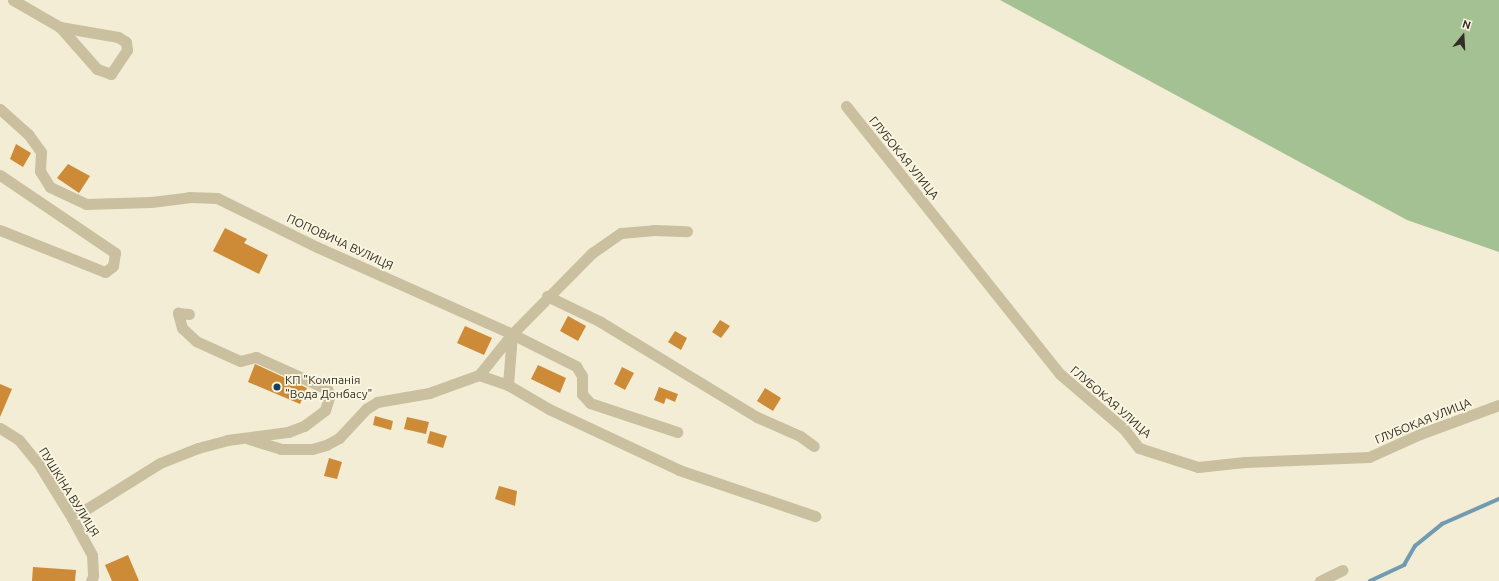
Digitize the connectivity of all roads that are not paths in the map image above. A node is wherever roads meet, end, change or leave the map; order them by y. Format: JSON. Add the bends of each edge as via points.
{"nodes":[{"id":1,"x":13,"y":0,"type":"edge"},
{"id":2,"x":60,"y":26,"type":"junction"},
{"id":3,"x":846,"y":106,"type":"dead end"},
{"id":4,"x":0,"y":109,"type":"edge"},
{"id":5,"x":0,"y":175,"type":"edge"},
{"id":6,"x":0,"y":230,"type":"edge"},
{"id":7,"x":686,"y":231,"type":"dead end"},
{"id":8,"x":547,"y":296,"type":"junction"},
{"id":9,"x":189,"y":314,"type":"dead end"},
{"id":10,"x":512,"y":334,"type":"junction"},
{"id":11,"x":479,"y":375,"type":"junction"},
{"id":12,"x":508,"y":386,"type":"junction"},
{"id":13,"x":1499,"y":405,"type":"edge"},
{"id":14,"x":0,"y":428,"type":"edge"},
{"id":15,"x":677,"y":432,"type":"dead end"},
{"id":16,"x":247,"y":439,"type":"junction"},
{"id":17,"x":814,"y":446,"type":"dead end"},
{"id":18,"x":815,"y":516,"type":"dead end"},
{"id":19,"x":72,"y":518,"type":"junction"},
{"id":20,"x":1343,"y":570,"type":"dead end"},
{"id":21,"x":91,"y":581,"type":"edge"},
{"id":22,"x":1320,"y":581,"type":"edge"}],
"edges":[{"from":1,"to":2,"type":"street"},
{"from":2,"to":2,"type":"street","via":[[97,69],[111,74],[127,50],[126,42],[118,37]]},
{"from":3,"to":13,"type":"street","name":"ГЛУБОКАЯ УЛИЦА","via":[[1060,374],[1124,429],[1139,448],[1198,467],[1245,462],[1369,457],[1420,434]]},
{"from":4,"to":10,"type":"street","name":"ПОПОВИЧА ВУЛИЦЯ","via":[[28,134],[41,152],[40,171],[50,187],[86,204],[151,202],[189,197],[217,198],[317,247]]},
{"from":5,"to":6,"type":"street","via":[[115,253],[113,266],[105,272]]},
{"from":7,"to":8,"type":"street","via":[[621,233],[592,253]]},
{"from":8,"to":10,"type":"street"},
{"from":8,"to":17,"type":"street","via":[[599,321],[752,414]]},
{"from":9,"to":16,"type":"street","via":[[178,313],[182,328],[196,341],[240,361],[256,357],[327,389],[330,396],[325,410],[304,426],[288,432]]},
{"from":10,"to":11,"type":"street"},
{"from":10,"to":12,"type":"street"},
{"from":10,"to":15,"type":"street","name":"ПОПОВИЧА ВУЛИЦЯ","via":[[576,366],[582,376],[582,394],[590,403]]},
{"from":11,"to":12,"type":"street"},
{"from":11,"to":16,"type":"street","via":[[430,393],[377,402],[366,409],[338,438],[312,449],[281,449]]},
{"from":12,"to":18,"type":"street","via":[[549,409],[679,470]]},
{"from":14,"to":19,"type":"street","name":"ПУШКІНА ВУЛИЦЯ","via":[[24,445]]},
{"from":16,"to":19,"type":"street","via":[[198,448],[160,463]]},
{"from":19,"to":21,"type":"street","name":"ПУШКІНА ВУЛИЦЯ","via":[[92,555]]},
{"from":20,"to":22,"type":"street"}]}
